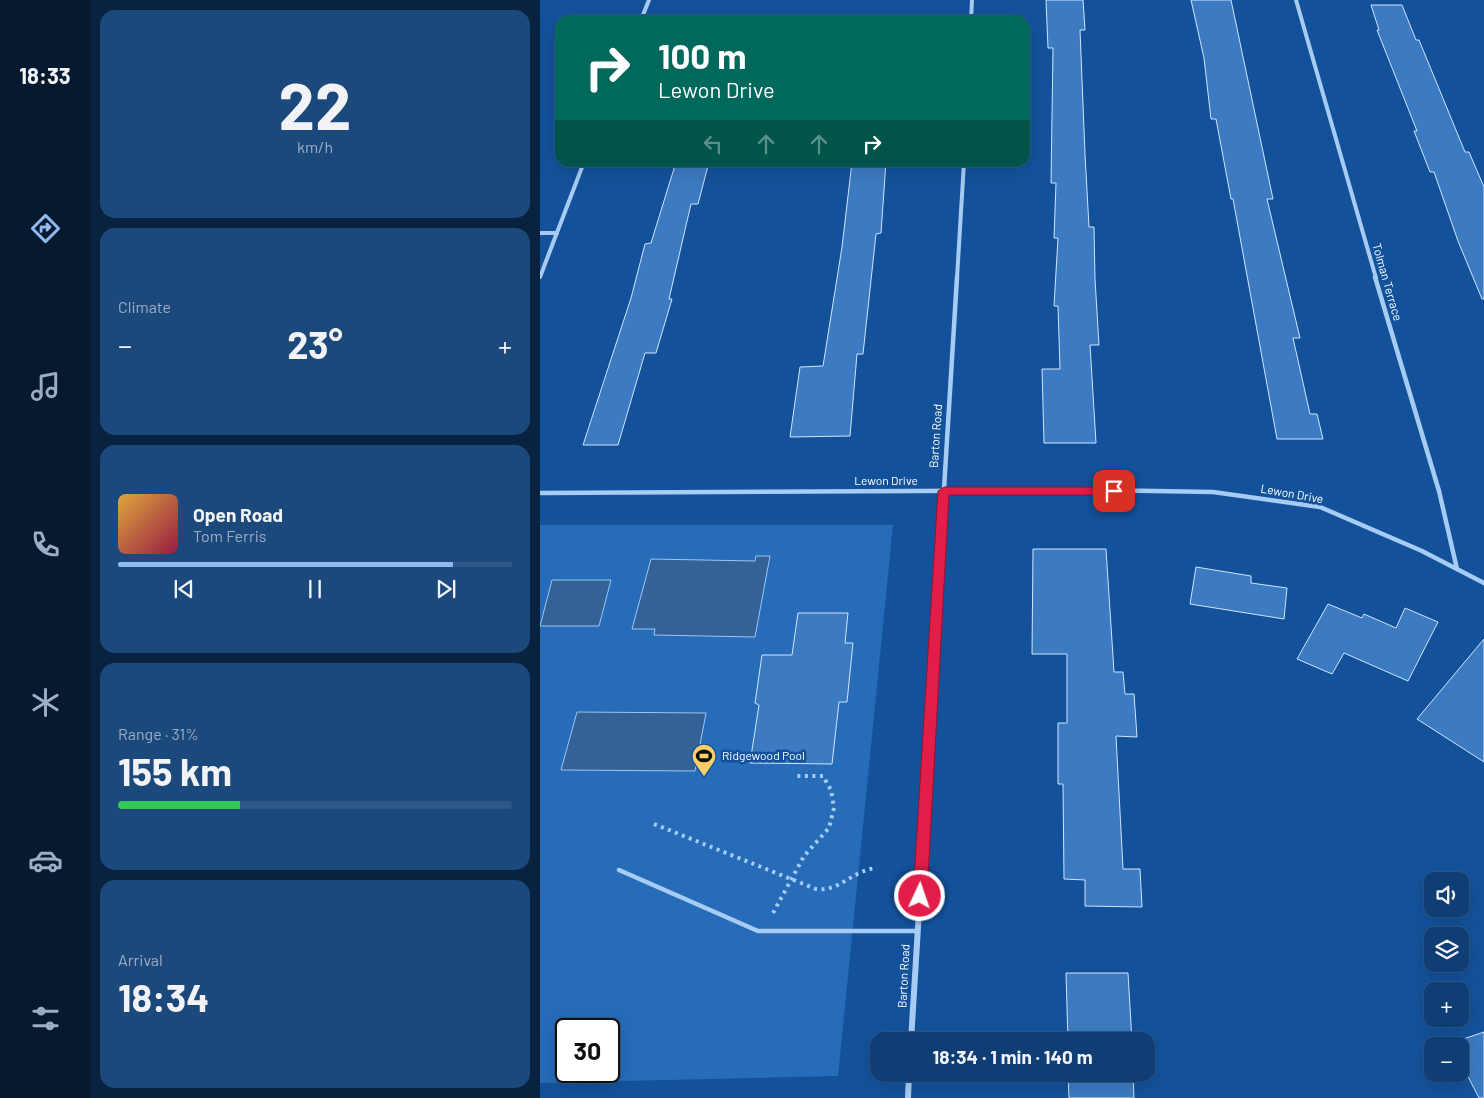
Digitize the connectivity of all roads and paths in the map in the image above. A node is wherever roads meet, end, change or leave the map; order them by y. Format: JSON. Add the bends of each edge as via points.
{"nodes":[{"id":1,"x":649,"y":0,"type":"edge"},
{"id":2,"x":972,"y":0,"type":"edge"},
{"id":3,"x":1296,"y":0,"type":"edge"},
{"id":4,"x":643,"y":15,"type":"edge"},
{"id":5,"x":971,"y":15,"type":"edge"},
{"id":6,"x":582,"y":167,"type":"edge"},
{"id":7,"x":964,"y":167,"type":"edge"},
{"id":8,"x":540,"y":233,"type":"edge"},
{"id":9,"x":557,"y":233,"type":"junction"},
{"id":10,"x":540,"y":277,"type":"edge"},
{"id":11,"x":944,"y":491,"type":"junction"},
{"id":12,"x":540,"y":493,"type":"edge"},
{"id":13,"x":1457,"y":569,"type":"junction"},
{"id":14,"x":1484,"y":583,"type":"edge"},
{"id":15,"x":797,"y":776,"type":"dead end"},
{"id":16,"x":654,"y":824,"type":"dead end"},
{"id":17,"x":877,"y":868,"type":"dead end"},
{"id":18,"x":619,"y":870,"type":"dead end"},
{"id":19,"x":791,"y":881,"type":"junction"},
{"id":20,"x":764,"y":931,"type":"junction"},
{"id":21,"x":918,"y":931,"type":"junction"},
{"id":22,"x":912,"y":1032,"type":"edge"},
{"id":23,"x":909,"y":1082,"type":"edge"},
{"id":24,"x":908,"y":1098,"type":"edge"}],
"edges":[{"from":1,"to":4,"type":"street"},
{"from":2,"to":5,"type":"street"},
{"from":3,"to":13,"type":"street","name":"Tolman Terrace","via":[[1439,491]]},
{"from":6,"to":9,"type":"street"},
{"from":7,"to":11,"type":"street","name":"Barton Road"},
{"from":8,"to":9,"type":"street"},
{"from":9,"to":10,"type":"street"},
{"from":11,"to":12,"type":"street","name":"Lewon Drive"},
{"from":11,"to":13,"type":"street","name":"Lewon Drive","via":[[1213,492],[1320,508]]},
{"from":11,"to":21,"type":"street","name":"Barton Road"},
{"from":13,"to":14,"type":"street","name":"Lewon Drive"},
{"from":15,"to":19,"type":"path","via":[[823,776],[831,790],[834,808],[829,828],[804,856]]},
{"from":16,"to":19,"type":"path"},
{"from":17,"to":19,"type":"path","via":[[863,868],[838,886],[826,890]]},
{"from":18,"to":20,"type":"lane"},
{"from":19,"to":20,"type":"path"},
{"from":20,"to":21,"type":"lane"},
{"from":21,"to":22,"type":"street","name":"Barton Road"},
{"from":23,"to":24,"type":"street"}]}
